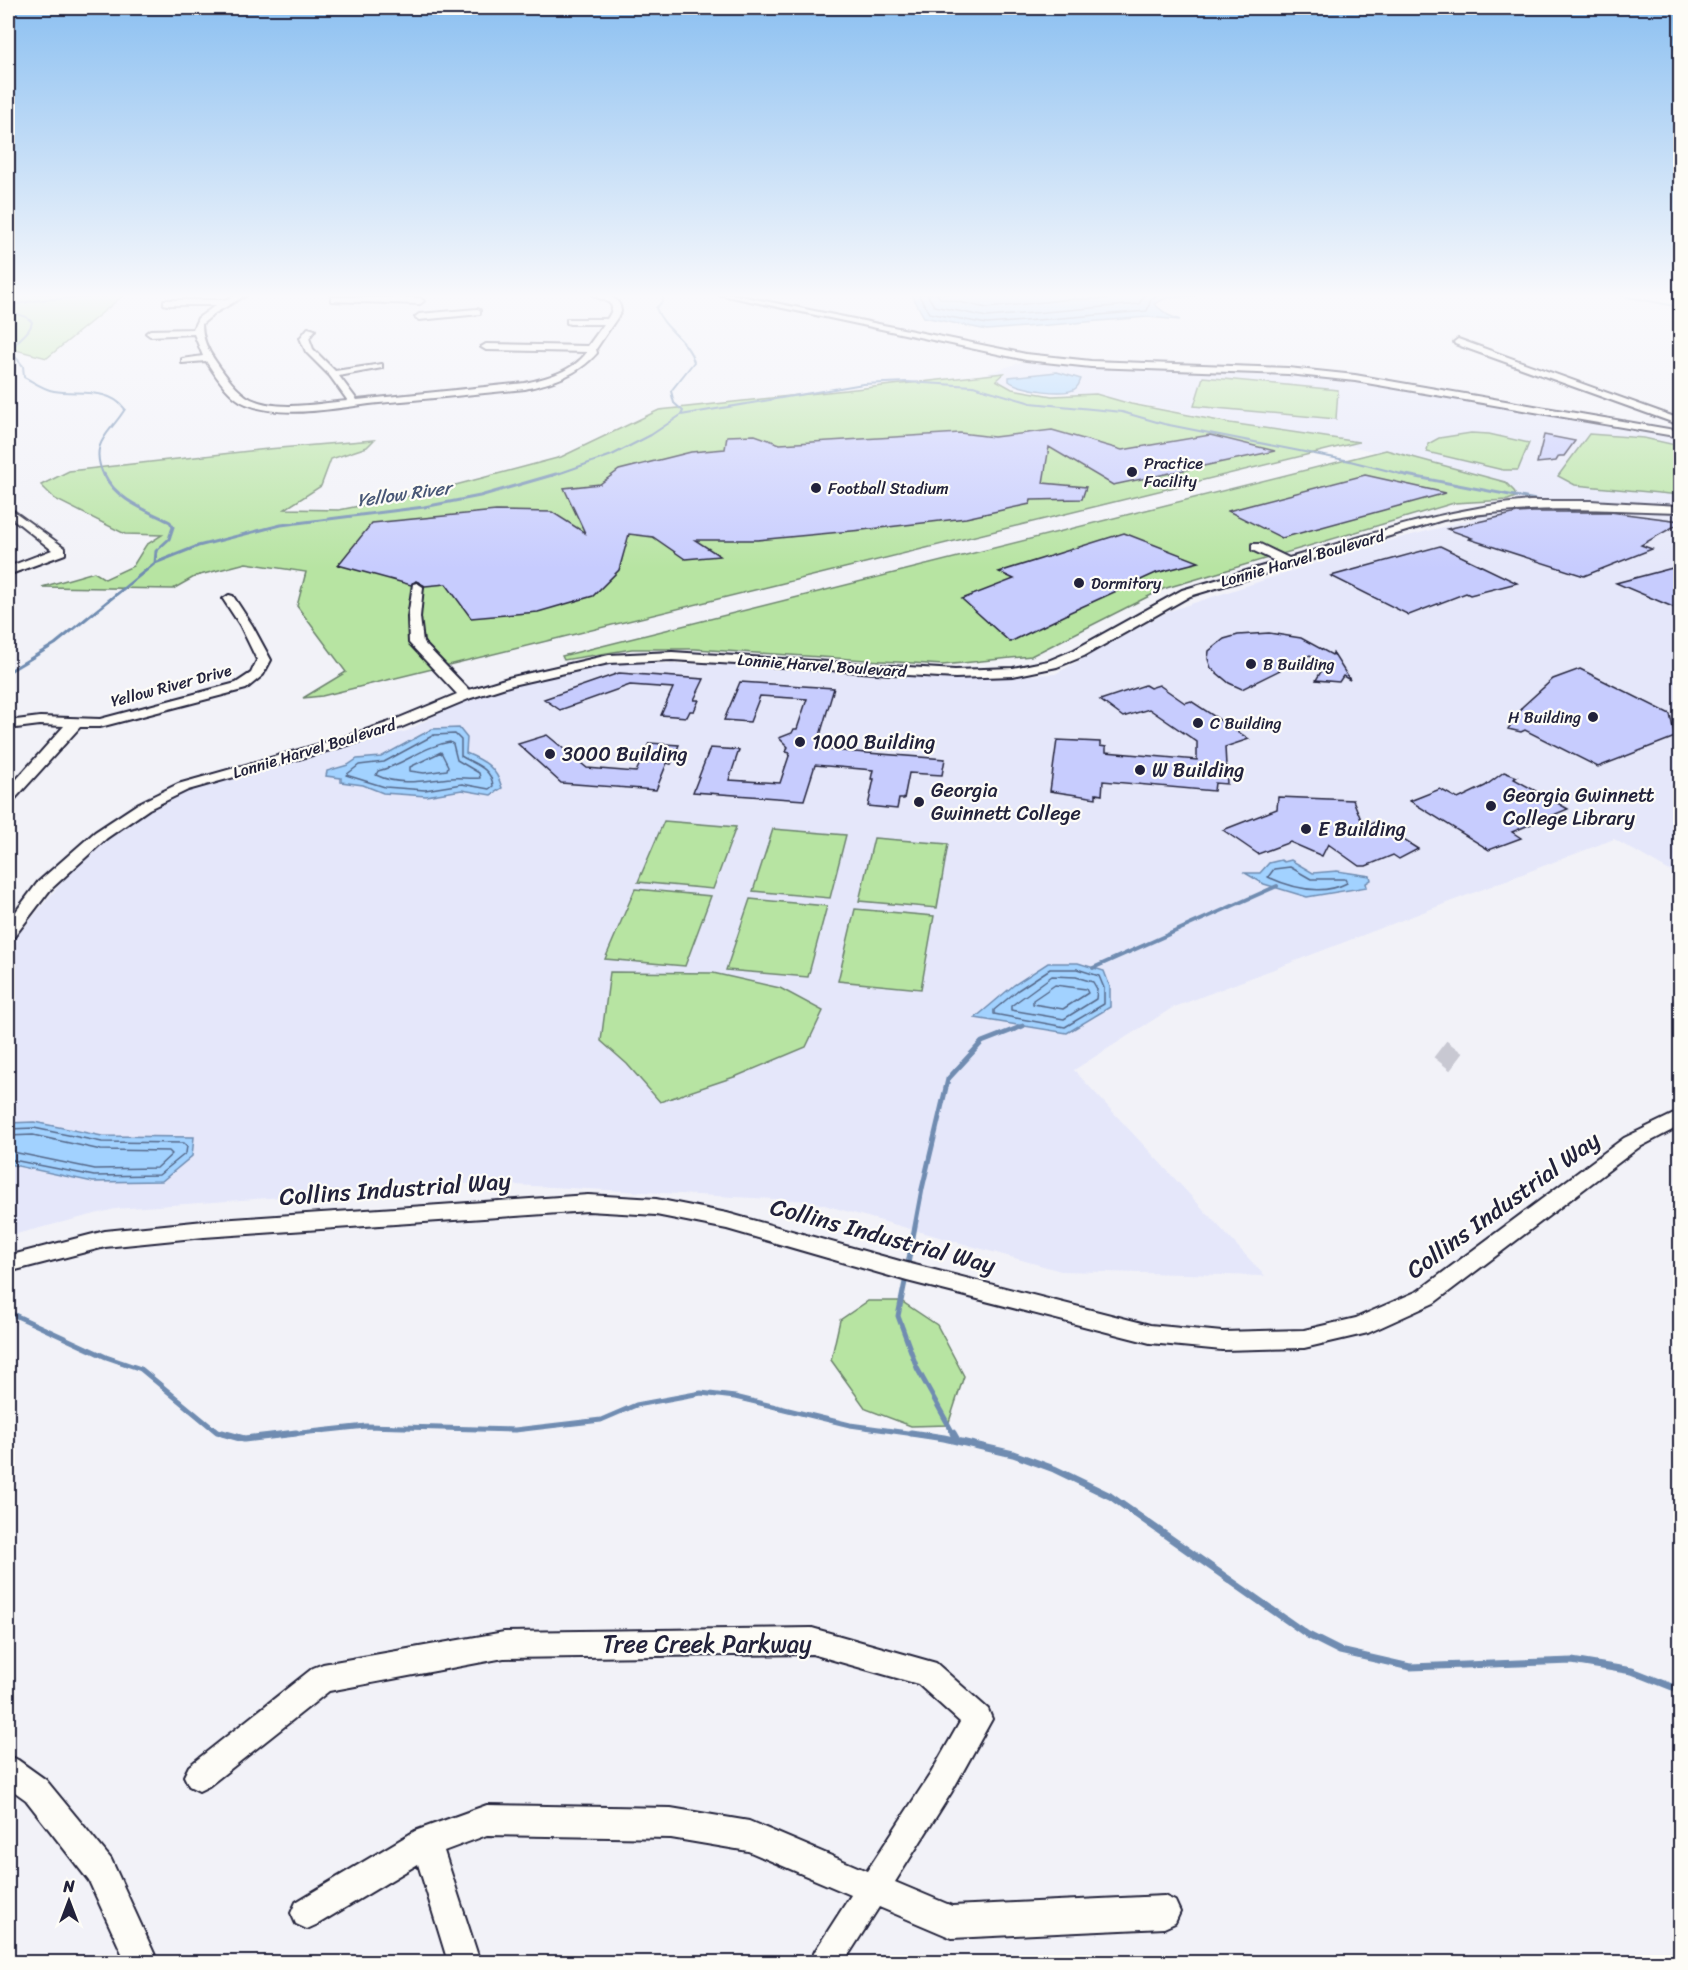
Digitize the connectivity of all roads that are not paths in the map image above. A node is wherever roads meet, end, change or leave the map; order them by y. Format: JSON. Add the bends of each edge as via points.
{"nodes":[{"id":1,"x":229,"y":386,"type":"edge"},
{"id":2,"x":342,"y":386,"type":"edge"},
{"id":3,"x":525,"y":386,"type":"edge"},
{"id":4,"x":1400,"y":386,"type":"edge"},
{"id":5,"x":1580,"y":386,"type":"edge"},
{"id":6,"x":355,"y":403,"type":"junction"},
{"id":7,"x":1680,"y":422,"type":"edge"},
{"id":8,"x":1680,"y":434,"type":"edge"},
{"id":9,"x":1680,"y":509,"type":"edge"},
{"id":10,"x":8,"y":510,"type":"edge"},
{"id":11,"x":1256,"y":547,"type":"dead end"},
{"id":12,"x":1287,"y":562,"type":"junction"},
{"id":13,"x":8,"y":571,"type":"edge"},
{"id":14,"x":417,"y":587,"type":"dead end"},
{"id":15,"x":229,"y":599,"type":"dead end"},
{"id":16,"x":466,"y":695,"type":"junction"},
{"id":17,"x":75,"y":723,"type":"junction"},
{"id":18,"x":8,"y":725,"type":"edge"},
{"id":19,"x":8,"y":798,"type":"edge"},
{"id":20,"x":8,"y":933,"type":"edge"},
{"id":21,"x":1680,"y":1118,"type":"edge"},
{"id":22,"x":8,"y":1264,"type":"edge"},
{"id":23,"x":8,"y":1770,"type":"edge"},
{"id":24,"x":199,"y":1776,"type":"dead end"},
{"id":25,"x":426,"y":1842,"type":"junction"},
{"id":26,"x":873,"y":1890,"type":"junction"},
{"id":27,"x":1164,"y":1912,"type":"dead end"},
{"id":28,"x":307,"y":1913,"type":"dead end"},
{"id":29,"x":142,"y":1962,"type":"edge"},
{"id":30,"x":464,"y":1962,"type":"edge"},
{"id":31,"x":826,"y":1962,"type":"edge"}],
"edges":[{"from":1,"to":6,"type":"street","via":[[237,396],[259,405],[312,407]]},
{"from":2,"to":6,"type":"street"},
{"from":3,"to":6,"type":"street","via":[[474,387]]},
{"from":4,"to":8,"type":"street"},
{"from":5,"to":7,"type":"street"},
{"from":9,"to":12,"type":"street","name":"Lonnie Harvel Boulevard","via":[[1577,503],[1502,505],[1441,517]]},
{"from":10,"to":13,"type":"street","via":[[61,552]]},
{"from":11,"to":12,"type":"street"},
{"from":12,"to":16,"type":"street","name":"Lonnie Harvel Boulevard","via":[[1186,594],[1079,653],[1029,670],[955,674],[652,656],[570,666]]},
{"from":14,"to":16,"type":"street","via":[[417,643]]},
{"from":15,"to":17,"type":"street","name":"Yellow River Drive","via":[[264,660],[256,676],[222,693],[100,723]]},
{"from":16,"to":20,"type":"street","name":"Lonnie Harvel Boulevard","via":[[381,730],[203,780],[144,806],[101,835],[44,886]]},
{"from":17,"to":18,"type":"street","via":[[40,720]]},
{"from":17,"to":19,"type":"street"},
{"from":21,"to":22,"type":"street","name":"Collins Industrial Way","via":[[1632,1143],[1426,1297],[1360,1326],[1304,1339],[1222,1341],[1150,1334],[727,1221],[647,1206],[588,1203],[204,1228],[105,1239]]},
{"from":23,"to":29,"type":"street","via":[[36,1790],[100,1870]]},
{"from":24,"to":26,"type":"street","name":"Tree Creek Parkway","via":[[323,1678],[504,1645],[812,1641],[926,1673],[978,1719]]},
{"from":25,"to":26,"type":"street","via":[[487,1820],[671,1823],[749,1836]]},
{"from":25,"to":28,"type":"street"},
{"from":25,"to":30,"type":"street"},
{"from":26,"to":27,"type":"street","via":[[951,1922]]},
{"from":26,"to":31,"type":"street","name":"Tree Creek Parkway"}]}
